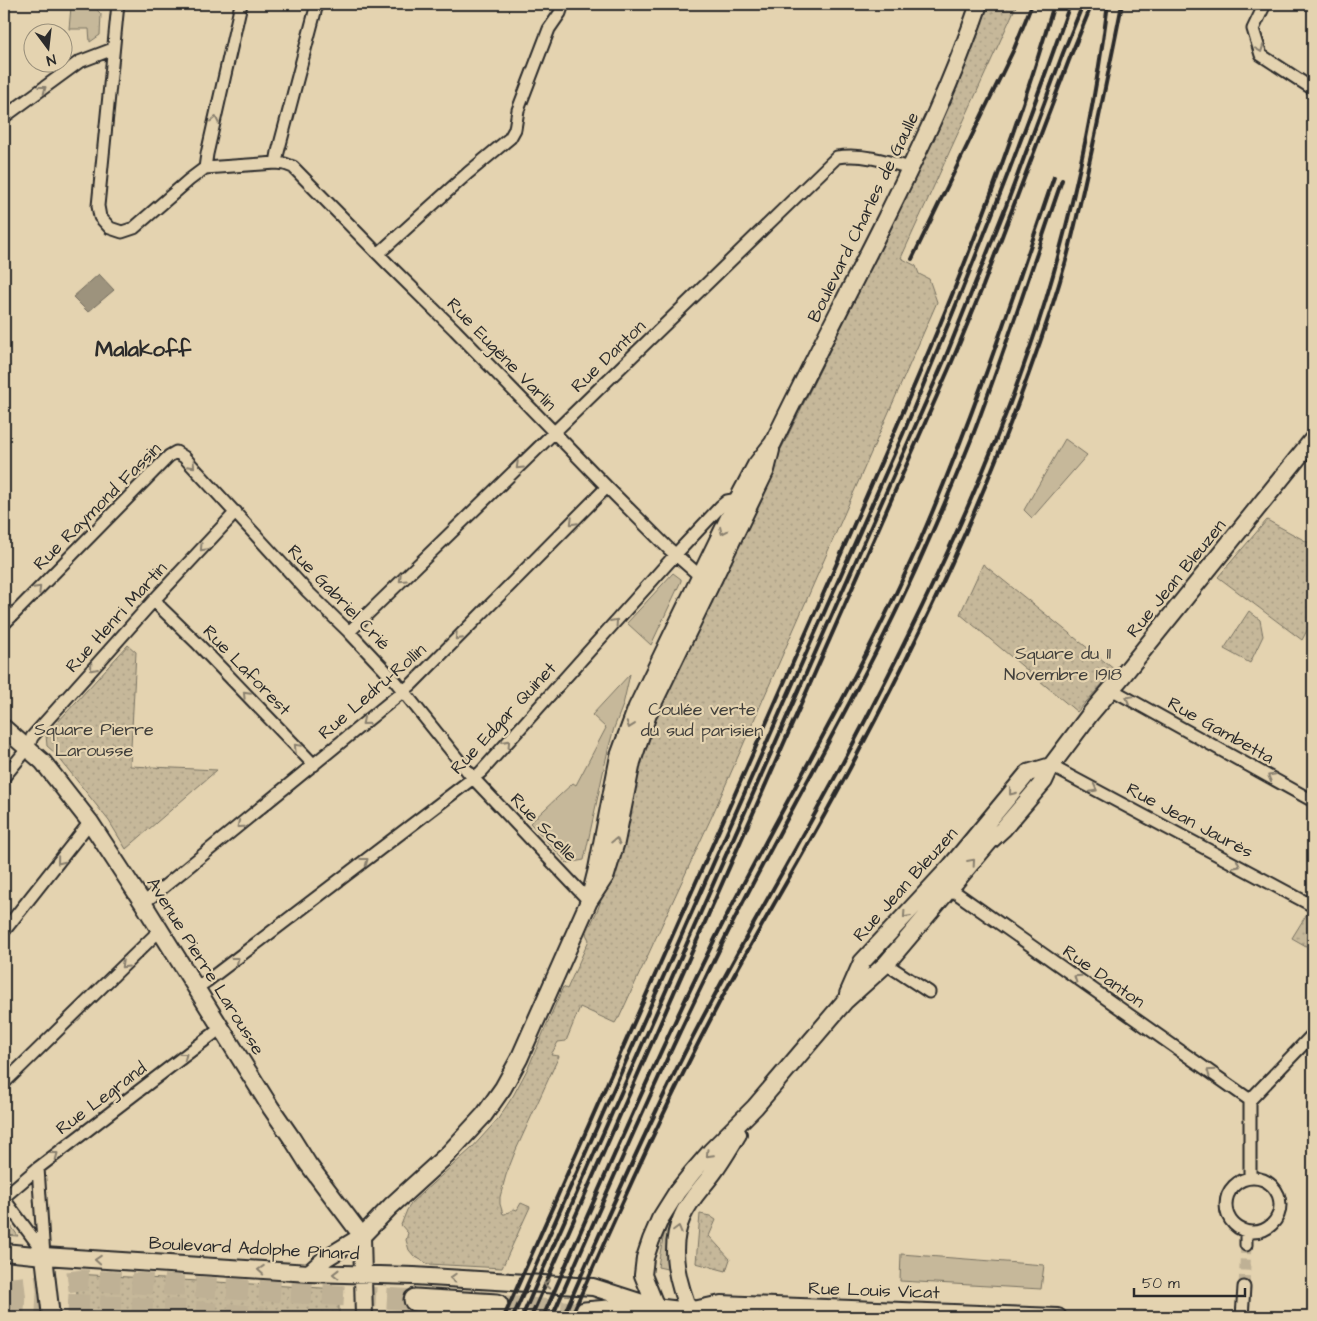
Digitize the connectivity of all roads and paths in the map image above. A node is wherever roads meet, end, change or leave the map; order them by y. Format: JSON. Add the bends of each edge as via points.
{"nodes":[{"id":1,"x":118,"y":4,"type":"edge"},
{"id":2,"x":241,"y":4,"type":"edge"},
{"id":3,"x":317,"y":4,"type":"edge"},
{"id":4,"x":563,"y":4,"type":"edge"},
{"id":5,"x":979,"y":4,"type":"edge"},
{"id":6,"x":1265,"y":4,"type":"edge"},
{"id":7,"x":113,"y":49,"type":"junction"},
{"id":8,"x":1313,"y":89,"type":"edge"},
{"id":9,"x":4,"y":118,"type":"edge"},
{"id":10,"x":276,"y":163,"type":"junction"},
{"id":11,"x":205,"y":168,"type":"junction"},
{"id":12,"x":910,"y":168,"type":"junction"},
{"id":13,"x":378,"y":254,"type":"junction"},
{"id":14,"x":554,"y":433,"type":"junction"},
{"id":15,"x":1313,"y":439,"type":"edge"},
{"id":16,"x":772,"y":443,"type":"junction"},
{"id":17,"x":607,"y":487,"type":"junction"},
{"id":18,"x":738,"y":499,"type":"junction"},
{"id":19,"x":236,"y":512,"type":"junction"},
{"id":20,"x":676,"y":555,"type":"junction"},
{"id":21,"x":700,"y":576,"type":"junction"},
{"id":22,"x":154,"y":599,"type":"junction"},
{"id":23,"x":700,"y":606,"type":"junction"},
{"id":24,"x":4,"y":624,"type":"edge"},
{"id":25,"x":349,"y":632,"type":"junction"},
{"id":26,"x":669,"y":640,"type":"junction"},
{"id":27,"x":662,"y":668,"type":"dead end"},
{"id":28,"x":1111,"y":689,"type":"junction"},
{"id":29,"x":403,"y":691,"type":"junction"},
{"id":30,"x":4,"y":728,"type":"edge"},
{"id":31,"x":28,"y":748,"type":"junction"},
{"id":32,"x":314,"y":765,"type":"junction"},
{"id":33,"x":1051,"y":766,"type":"junction"},
{"id":34,"x":4,"y":778,"type":"edge"},
{"id":35,"x":473,"y":778,"type":"junction"},
{"id":36,"x":1313,"y":801,"type":"edge"},
{"id":37,"x":90,"y":822,"type":"junction"},
{"id":38,"x":944,"y":884,"type":"junction"},
{"id":39,"x":589,"y":901,"type":"junction"},
{"id":40,"x":143,"y":903,"type":"junction"},
{"id":41,"x":1313,"y":906,"type":"edge"},
{"id":42,"x":159,"y":931,"type":"junction"},
{"id":43,"x":4,"y":932,"type":"edge"},
{"id":44,"x":886,"y":964,"type":"junction"},
{"id":45,"x":196,"y":988,"type":"junction"},
{"id":46,"x":929,"y":992,"type":"dead end"},
{"id":47,"x":845,"y":1001,"type":"junction"},
{"id":48,"x":221,"y":1028,"type":"junction"},
{"id":49,"x":1313,"y":1034,"type":"edge"},
{"id":50,"x":4,"y":1083,"type":"edge"},
{"id":51,"x":1250,"y":1100,"type":"junction"},
{"id":52,"x":755,"y":1107,"type":"junction"},
{"id":53,"x":38,"y":1168,"type":"junction"},
{"id":54,"x":1250,"y":1178,"type":"junction"},
{"id":55,"x":4,"y":1198,"type":"edge"},
{"id":56,"x":1246,"y":1231,"type":"junction"},
{"id":57,"x":362,"y":1236,"type":"junction"},
{"id":58,"x":1246,"y":1245,"type":"tunnel mouth"},
{"id":59,"x":4,"y":1252,"type":"edge"},
{"id":60,"x":44,"y":1256,"type":"junction"},
{"id":61,"x":309,"y":1273,"type":"junction"},
{"id":62,"x":362,"y":1274,"type":"junction"},
{"id":63,"x":1244,"y":1287,"type":"tunnel mouth"},
{"id":64,"x":415,"y":1300,"type":"tunnel mouth"},
{"id":65,"x":497,"y":1306,"type":"tunnel mouth"},
{"id":66,"x":658,"y":1312,"type":"edge"},
{"id":67,"x":584,"y":1313,"type":"dead end"},
{"id":68,"x":690,"y":1314,"type":"edge"},
{"id":69,"x":51,"y":1317,"type":"edge"},
{"id":70,"x":364,"y":1317,"type":"edge"},
{"id":71,"x":718,"y":1317,"type":"edge"},
{"id":72,"x":1058,"y":1317,"type":"edge"},
{"id":73,"x":1242,"y":1317,"type":"edge"}],
"edges":[{"from":1,"to":7,"type":"street"},
{"from":11,"to":2,"type":"street","one_way":true},
{"from":3,"to":10,"type":"street"},
{"from":4,"to":13,"type":"street","via":[[549,29],[510,138]]},
{"from":5,"to":12,"type":"main road","name":"Boulevard Charles de Gaulle","via":[[947,88]]},
{"from":6,"to":8,"type":"street","one_way":true,"via":[[1253,29],[1261,56]]},
{"from":9,"to":7,"type":"street","one_way":true,"via":[[79,62]]},
{"from":7,"to":11,"type":"street","via":[[98,206],[100,217],[110,228],[122,232],[134,228]]},
{"from":10,"to":11,"type":"street"},
{"from":10,"to":13,"type":"street","name":"Rue Eugène Varlin","via":[[293,167]]},
{"from":12,"to":14,"type":"street","name":"Rue Danton","via":[[876,159],[848,155],[837,157]]},
{"from":12,"to":16,"type":"main road","name":"Boulevard Charles de Gaulle"},
{"from":13,"to":14,"type":"street","name":"Rue Eugène Varlin"},
{"from":14,"to":17,"type":"street","name":"Rue Eugène Varlin"},
{"from":14,"to":25,"type":"street","name":"Rue Danton","one_way":true},
{"from":15,"to":28,"type":"main road","name":"Rue Jean Bleuzen"},
{"from":16,"to":18,"type":"main road","name":"Boulevard Charles de Gaulle"},
{"from":16,"to":23,"type":"main road","name":"Boulevard Charles de Gaulle","via":[[766,470]]},
{"from":17,"to":20,"type":"street","name":"Rue Eugène Varlin"},
{"from":17,"to":29,"type":"street","name":"Rue Ledru-Rollin","one_way":true},
{"from":18,"to":20,"type":"street","name":"Rue Edgar Quinet","via":[[721,506]]},
{"from":18,"to":21,"type":"main road","name":"Boulevard Charles de Gaulle","one_way":true},
{"from":19,"to":22,"type":"street","name":"Rue Henri Martin","one_way":true},
{"from":24,"to":19,"type":"street","name":"Rue Raymond Fassin","one_way":true,"via":[[176,452]]},
{"from":19,"to":25,"type":"street","name":"Rue Gabriel Crié"},
{"from":20,"to":21,"type":"street","name":"Rue Eugène Varlin"},
{"from":35,"to":20,"type":"street","name":"Rue Edgar Quinet","one_way":true},
{"from":21,"to":23,"type":"main road","name":"Boulevard Charles de Gaulle","via":[[706,580],[699,595]]},
{"from":21,"to":26,"type":"main road","name":"Boulevard Charles de Gaulle"},
{"from":22,"to":31,"type":"street","name":"Rue Henri Martin","one_way":true,"via":[[32,737]]},
{"from":32,"to":22,"type":"street","name":"Rue Laforest","one_way":true},
{"from":39,"to":23,"type":"main road","name":"Boulevard Charles de Gaulle","one_way":true,"via":[[606,874],[616,842],[632,762],[648,714]]},
{"from":25,"to":29,"type":"street","name":"Rue Gabriel Crié"},
{"from":26,"to":27,"type":"main road","name":"Boulevard Charles de Gaulle"},
{"from":26,"to":39,"type":"main road","name":"Boulevard Charles de Gaulle","one_way":true,"via":[[637,707],[619,756]]},
{"from":28,"to":33,"type":"main road","name":"Rue Jean Bleuzen"},
{"from":36,"to":28,"type":"street","name":"Rue Gambetta","one_way":true},
{"from":29,"to":32,"type":"street","name":"Rue Ledru-Rollin","one_way":true},
{"from":29,"to":35,"type":"street","name":"Rue Gabriel Crié"},
{"from":30,"to":31,"type":"main road","name":"Avenue Pierre Larousse"},
{"from":31,"to":34,"type":"street","name":"Rue Henri Martin"},
{"from":31,"to":37,"type":"main road","name":"Avenue Pierre Larousse","via":[[43,762]]},
{"from":32,"to":40,"type":"street","name":"Rue Ledru-Rollin","one_way":true},
{"from":33,"to":38,"type":"main road","name":"Rue Jean Bleuzen","via":[[1028,773],[956,859]]},
{"from":33,"to":41,"type":"street","name":"Rue Jean Jaurès","one_way":true},
{"from":35,"to":39,"type":"street","name":"Rue Scelle"},
{"from":45,"to":35,"type":"street","name":"Rue Edgar Quinet","one_way":true},
{"from":37,"to":40,"type":"main road","name":"Avenue Pierre Larousse"},
{"from":37,"to":43,"type":"street","one_way":true},
{"from":38,"to":44,"type":"main road","name":"Rue Jean Bleuzen"},
{"from":38,"to":47,"type":"main road","name":"Rue Jean Bleuzen","one_way":true,"via":[[862,962]]},
{"from":51,"to":38,"type":"street","name":"Rue Danton","one_way":true},
{"from":39,"to":57,"type":"main road","name":"Boulevard Charles de Gaulle","via":[[520,1059],[503,1088],[484,1115],[448,1154]]},
{"from":40,"to":42,"type":"main road","name":"Avenue Pierre Larousse"},
{"from":42,"to":45,"type":"main road","name":"Avenue Pierre Larousse"},
{"from":42,"to":50,"type":"street","one_way":true},
{"from":44,"to":46,"type":"street"},
{"from":44,"to":47,"type":"main road","name":"Rue Jean Bleuzen"},
{"from":45,"to":48,"type":"main road","name":"Avenue Pierre Larousse"},
{"from":47,"to":52,"type":"main road","name":"Rue Jean Bleuzen"},
{"from":53,"to":48,"type":"street","name":"Rue Legrand","one_way":true},
{"from":48,"to":57,"type":"main road","name":"Avenue Pierre Larousse","via":[[308,1164]]},
{"from":49,"to":51,"type":"street"},
{"from":51,"to":54,"type":"street"},
{"from":52,"to":66,"type":"main road","name":"Rue Jean Bleuzen","one_way":true,"via":[[692,1173],[660,1219],[643,1269]]},
{"from":68,"to":52,"type":"main road","name":"Rue Jean Bleuzen","one_way":true,"via":[[674,1255],[678,1227],[696,1193],[713,1173]]},
{"from":53,"to":55,"type":"street","name":"Rue Legrand"},
{"from":53,"to":60,"type":"street"},
{"from":54,"to":56,"type":"street","via":[[1231,1189],[1226,1205],[1232,1221]]},
{"from":54,"to":56,"type":"street","via":[[1267,1182],[1278,1194],[1280,1202],[1271,1225],[1255,1232]]},
{"from":55,"to":60,"type":"street"},
{"from":56,"to":58,"type":"street"},
{"from":57,"to":61,"type":"main road","name":"Boulevard Charles de Gaulle","via":[[326,1258]]},
{"from":57,"to":62,"type":"main road"},
{"from":59,"to":60,"type":"main road","name":"Boulevard Adolphe Pinard"},
{"from":61,"to":60,"type":"main road","name":"Boulevard Adolphe Pinard","one_way":true},
{"from":60,"to":69,"type":"main road"},
{"from":62,"to":61,"type":"main road","name":"Boulevard Adolphe Pinard","one_way":true},
{"from":66,"to":62,"type":"main road","name":"Boulevard Adolphe Pinard","one_way":true,"via":[[593,1287]]},
{"from":62,"to":70,"type":"main road"},
{"from":63,"to":73,"type":"street"},
{"from":64,"to":65,"type":"highway"},
{"from":66,"to":67,"type":"highway"},
{"from":66,"to":68,"type":"main road","name":"Rue Louis Vicat"},
{"from":68,"to":71,"type":"highway"},
{"from":68,"to":72,"type":"main road","name":"Rue Louis Vicat","via":[[721,1304]]}]}
